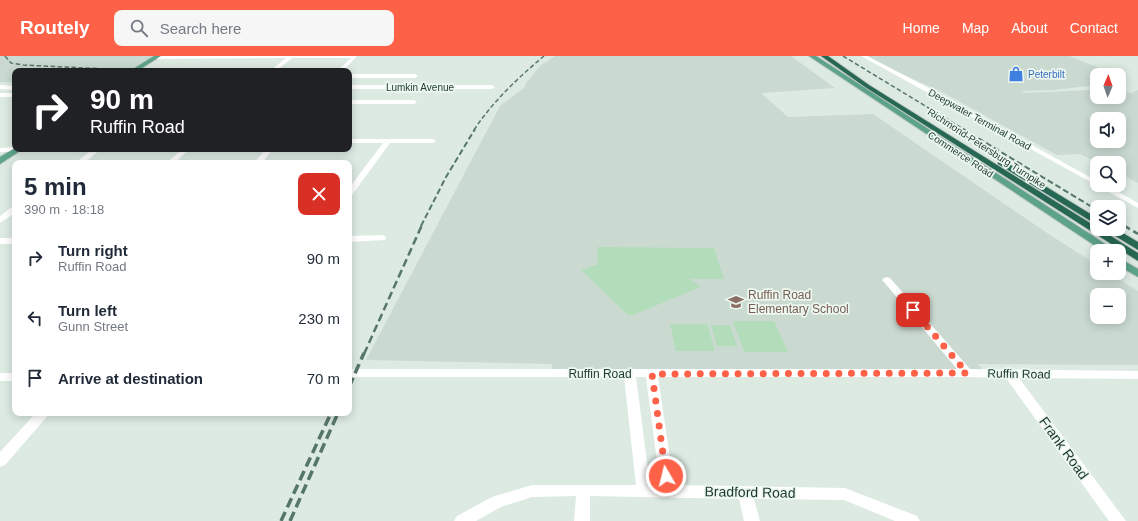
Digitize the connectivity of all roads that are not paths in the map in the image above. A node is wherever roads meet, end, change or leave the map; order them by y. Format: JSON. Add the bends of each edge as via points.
{"nodes":[{"id":1,"x":157,"y":56,"type":"edge"},
{"id":2,"x":166,"y":56,"type":"edge"},
{"id":3,"x":230,"y":56,"type":"edge"},
{"id":4,"x":291,"y":56,"type":"edge"},
{"id":5,"x":355,"y":56,"type":"edge"},
{"id":6,"x":811,"y":56,"type":"edge"},
{"id":7,"x":824,"y":56,"type":"edge"},
{"id":8,"x":834,"y":56,"type":"edge"},
{"id":9,"x":863,"y":56,"type":"edge"},
{"id":10,"x":138,"y":68,"type":"edge"},
{"id":11,"x":148,"y":68,"type":"edge"},
{"id":12,"x":277,"y":68,"type":"edge"},
{"id":13,"x":343,"y":68,"type":"edge"},
{"id":14,"x":352,"y":76,"type":"edge"},
{"id":15,"x":415,"y":76,"type":"dead end"},
{"id":16,"x":0,"y":87,"type":"edge"},
{"id":17,"x":352,"y":87,"type":"edge"},
{"id":18,"x":492,"y":87,"type":"dead end"},
{"id":19,"x":12,"y":88,"type":"edge"},
{"id":20,"x":0,"y":95,"type":"edge"},
{"id":21,"x":12,"y":96,"type":"edge"},
{"id":22,"x":352,"y":102,"type":"edge"},
{"id":23,"x":414,"y":102,"type":"dead end"},
{"id":24,"x":352,"y":141,"type":"edge"},
{"id":25,"x":388,"y":141,"type":"junction"},
{"id":26,"x":433,"y":141,"type":"dead end"},
{"id":27,"x":12,"y":146,"type":"edge"},
{"id":28,"x":12,"y":150,"type":"edge"},
{"id":29,"x":2,"y":151,"type":"edge"},
{"id":30,"x":14,"y":152,"type":"edge"},
{"id":31,"x":94,"y":152,"type":"edge"},
{"id":32,"x":183,"y":152,"type":"edge"},
{"id":33,"x":267,"y":152,"type":"edge"},
{"id":34,"x":83,"y":160,"type":"edge"},
{"id":35,"x":173,"y":160,"type":"edge"},
{"id":36,"x":261,"y":160,"type":"edge"},
{"id":37,"x":0,"y":161,"type":"edge"},
{"id":38,"x":1090,"y":180,"type":"edge"},
{"id":39,"x":352,"y":189,"type":"edge"},
{"id":40,"x":1113,"y":192,"type":"edge"},
{"id":41,"x":1138,"y":206,"type":"edge"},
{"id":42,"x":12,"y":211,"type":"edge"},
{"id":43,"x":1090,"y":218,"type":"edge"},
{"id":44,"x":0,"y":220,"type":"edge"},
{"id":45,"x":1120,"y":236,"type":"edge"},
{"id":46,"x":382,"y":238,"type":"dead end"},
{"id":47,"x":352,"y":239,"type":"edge"},
{"id":48,"x":0,"y":241,"type":"edge"},
{"id":49,"x":12,"y":241,"type":"edge"},
{"id":50,"x":1093,"y":244,"type":"edge"},
{"id":51,"x":1099,"y":244,"type":"edge"},
{"id":52,"x":1138,"y":247,"type":"edge"},
{"id":53,"x":1138,"y":258,"type":"edge"},
{"id":54,"x":1126,"y":262,"type":"edge"},
{"id":55,"x":1126,"y":266,"type":"edge"},
{"id":56,"x":1138,"y":270,"type":"edge"},
{"id":57,"x":1138,"y":274,"type":"edge"},
{"id":58,"x":886,"y":280,"type":"dead end"},
{"id":59,"x":352,"y":373,"type":"edge"},
{"id":60,"x":967,"y":373,"type":"junction"},
{"id":61,"x":630,"y":374,"type":"junction"},
{"id":62,"x":652,"y":374,"type":"junction"},
{"id":63,"x":1010,"y":374,"type":"junction"},
{"id":64,"x":1138,"y":375,"type":"edge"},
{"id":65,"x":0,"y":377,"type":"edge"},
{"id":66,"x":12,"y":377,"type":"edge"},
{"id":67,"x":41,"y":416,"type":"edge"},
{"id":68,"x":0,"y":461,"type":"edge"},
{"id":69,"x":583,"y":490,"type":"junction"},
{"id":70,"x":644,"y":490,"type":"junction"},
{"id":71,"x":668,"y":491,"type":"junction"},
{"id":72,"x":745,"y":492,"type":"junction"},
{"id":73,"x":462,"y":521,"type":"edge"},
{"id":74,"x":582,"y":521,"type":"edge"},
{"id":75,"x":752,"y":521,"type":"edge"},
{"id":76,"x":912,"y":521,"type":"edge"},
{"id":77,"x":1118,"y":521,"type":"edge"}],
"edges":[{"from":1,"to":2,"type":"street"},
{"from":1,"to":10,"type":"main road"},
{"from":2,"to":3,"type":"street"},
{"from":2,"to":11,"type":"main road"},
{"from":3,"to":4,"type":"street"},
{"from":4,"to":5,"type":"street"},
{"from":4,"to":12,"type":"street"},
{"from":5,"to":13,"type":"street"},
{"from":6,"to":50,"type":"main road","name":"Commerce Road"},
{"from":6,"to":51,"type":"main road","name":"Commerce Road"},
{"from":7,"to":53,"type":"highway","name":"Richmond-Petersburg Turnpike"},
{"from":8,"to":43,"type":"highway","name":"Richmond-Petersburg Turnpike"},
{"from":9,"to":38,"type":"street","name":"Deepwater Terminal Road"},
{"from":14,"to":15,"type":"street"},
{"from":16,"to":19,"type":"street"},
{"from":17,"to":18,"type":"street","name":"Lumkin Avenue"},
{"from":20,"to":21,"type":"street"},
{"from":22,"to":23,"type":"street"},
{"from":24,"to":25,"type":"street"},
{"from":25,"to":26,"type":"street"},
{"from":25,"to":39,"type":"street"},
{"from":27,"to":29,"type":"main road"},
{"from":28,"to":29,"type":"street"},
{"from":30,"to":37,"type":"main road"},
{"from":31,"to":34,"type":"street"},
{"from":32,"to":35,"type":"street"},
{"from":33,"to":36,"type":"street"},
{"from":40,"to":41,"type":"street","name":"Deepwater Terminal Road"},
{"from":42,"to":44,"type":"street"},
{"from":45,"to":52,"type":"highway"},
{"from":46,"to":47,"type":"street"},
{"from":48,"to":49,"type":"street"},
{"from":54,"to":56,"type":"main road"},
{"from":55,"to":57,"type":"main road"},
{"from":58,"to":60,"type":"street"},
{"from":59,"to":61,"type":"street","name":"Ruffin Road"},
{"from":60,"to":62,"type":"street","name":"Ruffin Road"},
{"from":60,"to":63,"type":"street","name":"Ruffin Road"},
{"from":61,"to":62,"type":"street","name":"Ruffin Road"},
{"from":61,"to":70,"type":"street"},
{"from":62,"to":71,"type":"street"},
{"from":63,"to":64,"type":"street","name":"Ruffin Road"},
{"from":63,"to":77,"type":"street","name":"Frank Road"},
{"from":65,"to":66,"type":"street"},
{"from":67,"to":68,"type":"street"},
{"from":69,"to":70,"type":"street","name":"Bradford Road"},
{"from":69,"to":73,"type":"street","name":"Bradford Road","via":[[532,491],[497,502]]},
{"from":69,"to":74,"type":"street"},
{"from":70,"to":71,"type":"street","name":"Bradford Road"},
{"from":71,"to":72,"type":"street","name":"Bradford Road"},
{"from":72,"to":75,"type":"street"},
{"from":72,"to":76,"type":"street","name":"Bradford Road","via":[[846,494]]}]}
